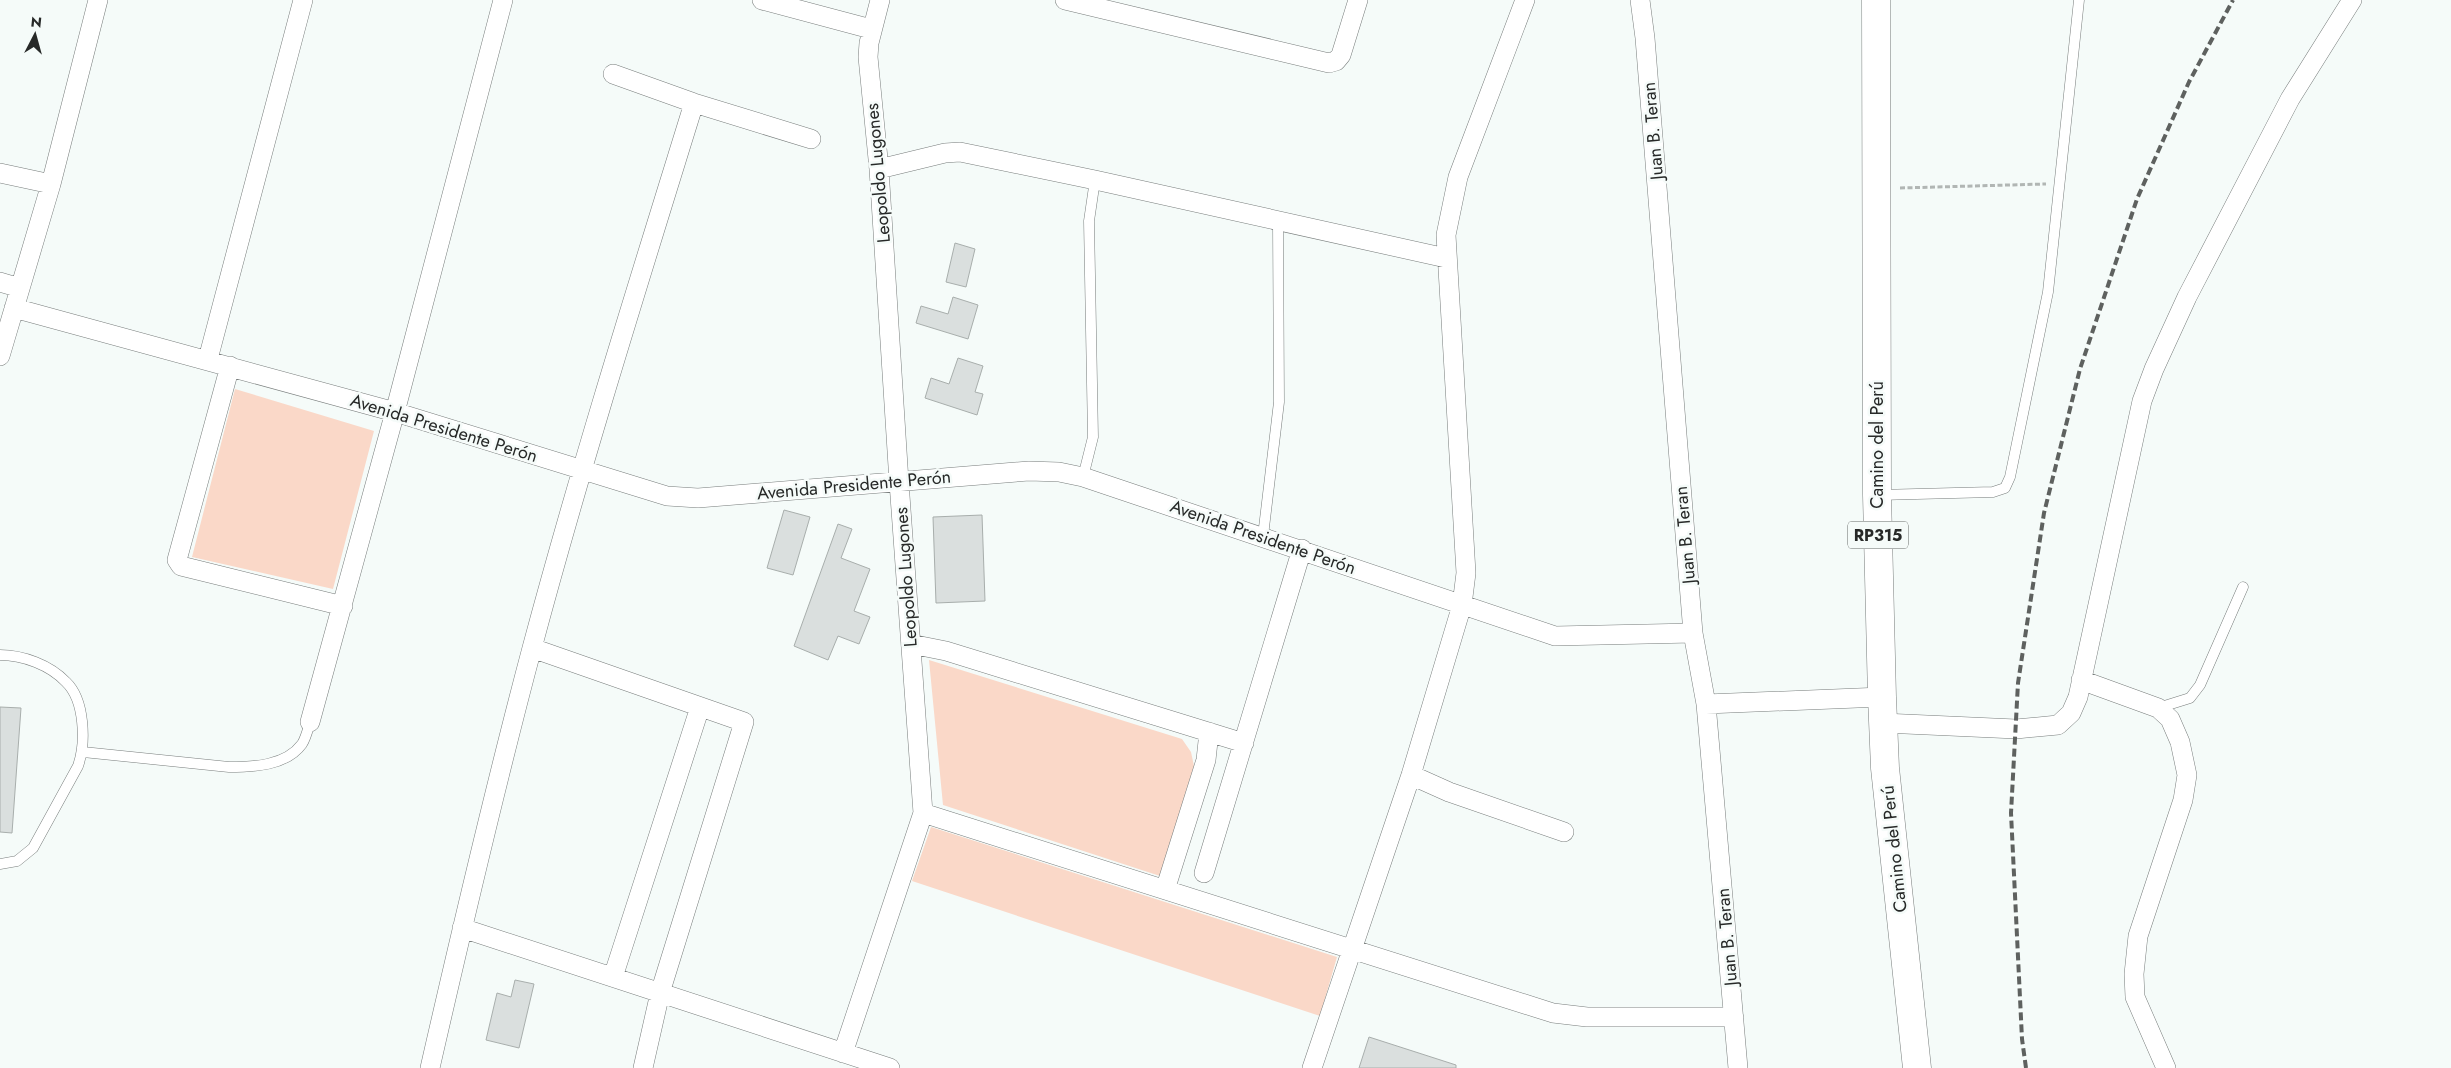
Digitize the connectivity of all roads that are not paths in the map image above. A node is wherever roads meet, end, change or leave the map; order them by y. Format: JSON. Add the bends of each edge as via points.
{"nodes":[{"id":1,"x":98,"y":0,"type":"edge"},
{"id":2,"x":303,"y":0,"type":"edge"},
{"id":3,"x":503,"y":0,"type":"edge"},
{"id":4,"x":762,"y":0,"type":"edge"},
{"id":5,"x":880,"y":0,"type":"edge"},
{"id":6,"x":1065,"y":0,"type":"edge"},
{"id":7,"x":1358,"y":0,"type":"edge"},
{"id":8,"x":1525,"y":0,"type":"edge"},
{"id":9,"x":1640,"y":0,"type":"edge"},
{"id":10,"x":1876,"y":0,"type":"edge"},
{"id":11,"x":2079,"y":0,"type":"edge"},
{"id":12,"x":2352,"y":0,"type":"edge"},
{"id":13,"x":871,"y":29,"type":"junction"},
{"id":14,"x":613,"y":74,"type":"dead end"},
{"id":15,"x":694,"y":103,"type":"junction"},
{"id":16,"x":811,"y":139,"type":"dead end"},
{"id":17,"x":879,"y":169,"type":"junction"},
{"id":18,"x":0,"y":173,"type":"edge"},
{"id":19,"x":1095,"y":180,"type":"junction"},
{"id":20,"x":51,"y":184,"type":"junction"},
{"id":21,"x":1278,"y":222,"type":"junction"},
{"id":22,"x":1446,"y":258,"type":"junction"},
{"id":23,"x":0,"y":282,"type":"edge"},
{"id":24,"x":20,"y":288,"type":"junction"},
{"id":25,"x":14,"y":308,"type":"junction"},
{"id":26,"x":0,"y":356,"type":"edge"},
{"id":27,"x":208,"y":359,"type":"junction"},
{"id":28,"x":230,"y":366,"type":"junction"},
{"id":29,"x":395,"y":412,"type":"junction"},
{"id":30,"x":582,"y":470,"type":"junction"},
{"id":31,"x":1082,"y":477,"type":"junction"},
{"id":32,"x":899,"y":482,"type":"junction"},
{"id":33,"x":1877,"y":495,"type":"junction"},
{"id":34,"x":1263,"y":536,"type":"junction"},
{"id":35,"x":1302,"y":549,"type":"junction"},
{"id":36,"x":2243,"y":587,"type":"dead end"},
{"id":37,"x":1462,"y":605,"type":"junction"},
{"id":38,"x":343,"y":606,"type":"junction"},
{"id":39,"x":1693,"y":633,"type":"junction"},
{"id":40,"x":911,"y":644,"type":"junction"},
{"id":41,"x":532,"y":648,"type":"junction"},
{"id":42,"x":0,"y":655,"type":"edge"},
{"id":43,"x":2081,"y":680,"type":"junction"},
{"id":44,"x":1706,"y":704,"type":"junction"},
{"id":45,"x":700,"y":707,"type":"junction"},
{"id":46,"x":2158,"y":708,"type":"junction"},
{"id":47,"x":1882,"y":710,"type":"junction"},
{"id":48,"x":310,"y":722,"type":"joint"},
{"id":49,"x":1209,"y":732,"type":"junction"},
{"id":50,"x":1244,"y":743,"type":"junction"},
{"id":51,"x":83,"y":752,"type":"junction"},
{"id":52,"x":1411,"y":775,"type":"junction"},
{"id":53,"x":923,"y":813,"type":"junction"},
{"id":54,"x":1564,"y":832,"type":"dead end"},
{"id":55,"x":0,"y":864,"type":"edge"},
{"id":56,"x":1204,"y":873,"type":"dead end"},
{"id":57,"x":1165,"y":890,"type":"junction"},
{"id":58,"x":462,"y":928,"type":"junction"},
{"id":59,"x":1352,"y":951,"type":"junction"},
{"id":60,"x":613,"y":978,"type":"junction"},
{"id":61,"x":660,"y":993,"type":"junction"},
{"id":62,"x":1734,"y":1017,"type":"junction"},
{"id":63,"x":843,"y":1052,"type":"junction"},
{"id":64,"x":869,"y":1065,"type":"edge"},
{"id":65,"x":430,"y":1068,"type":"edge"},
{"id":66,"x":643,"y":1068,"type":"edge"},
{"id":67,"x":890,"y":1068,"type":"edge"},
{"id":68,"x":1312,"y":1068,"type":"edge"},
{"id":69,"x":1738,"y":1068,"type":"edge"},
{"id":70,"x":1917,"y":1068,"type":"edge"},
{"id":71,"x":2166,"y":1068,"type":"edge"}],
"edges":[{"from":1,"to":20,"type":"street"},
{"from":2,"to":27,"type":"street"},
{"from":3,"to":29,"type":"street"},
{"from":4,"to":13,"type":"street"},
{"from":5,"to":13,"type":"street","name":"Leopoldo Lugones"},
{"from":6,"to":7,"type":"street","via":[[1329,63],[1341,55]]},
{"from":8,"to":22,"type":"street","via":[[1458,177],[1446,235]]},
{"from":9,"to":39,"type":"street","name":"Juan B. Teran"},
{"from":10,"to":33,"type":"main road","name":"Camino del Perú","number":"RP315"},
{"from":11,"to":33,"type":"lane","via":[[2048,292],[2010,477],[2005,488],[1993,492]]},
{"from":12,"to":43,"type":"street","via":[[2290,99],[2187,297],[2154,369],[2142,401]]},
{"from":13,"to":17,"type":"street","name":"Leopoldo Lugones","via":[[868,57]]},
{"from":14,"to":15,"type":"street"},
{"from":15,"to":16,"type":"street"},
{"from":15,"to":30,"type":"street"},
{"from":17,"to":19,"type":"street","via":[[960,152]]},
{"from":17,"to":32,"type":"street","name":"Leopoldo Lugones"},
{"from":18,"to":20,"type":"street"},
{"from":19,"to":21,"type":"street"},
{"from":19,"to":31,"type":"lane","via":[[1089,221],[1094,437]]},
{"from":20,"to":24,"type":"street"},
{"from":21,"to":22,"type":"street"},
{"from":21,"to":34,"type":"lane","via":[[1279,402]]},
{"from":22,"to":37,"type":"street","via":[[1466,573]]},
{"from":23,"to":24,"type":"street"},
{"from":24,"to":25,"type":"street"},
{"from":25,"to":26,"type":"street"},
{"from":25,"to":27,"type":"street","name":"Avenida Presidente Perón"},
{"from":27,"to":28,"type":"street","name":"Avenida Presidente Perón"},
{"from":28,"to":29,"type":"street","name":"Avenida Presidente Perón"},
{"from":28,"to":38,"type":"street","via":[[177,560],[181,566]]},
{"from":29,"to":30,"type":"street","name":"Avenida Presidente Perón"},
{"from":29,"to":38,"type":"street"},
{"from":30,"to":32,"type":"street","name":"Avenida Presidente Perón","via":[[667,496],[698,498]]},
{"from":30,"to":41,"type":"street"},
{"from":31,"to":32,"type":"street","name":"Avenida Presidente Perón","via":[[1029,471]]},
{"from":31,"to":34,"type":"street","name":"Avenida Presidente Perón"},
{"from":32,"to":40,"type":"street","name":"Leopoldo Lugones"},
{"from":33,"to":47,"type":"main road","name":"Camino del Perú","number":"RP315"},
{"from":34,"to":35,"type":"street","name":"Avenida Presidente Perón"},
{"from":35,"to":37,"type":"street","name":"Avenida Presidente Perón"},
{"from":35,"to":50,"type":"street"},
{"from":36,"to":46,"type":"lane","via":[[2200,685],[2190,698]]},
{"from":37,"to":39,"type":"street","name":"Avenida Presidente Perón","via":[[1555,636]]},
{"from":37,"to":52,"type":"street"},
{"from":38,"to":48,"type":"street"},
{"from":39,"to":44,"type":"street","name":"Juan B. Teran"},
{"from":40,"to":49,"type":"street","via":[[946,651]]},
{"from":40,"to":53,"type":"street","name":"Leopoldo Lugones"},
{"from":41,"to":45,"type":"street"},
{"from":41,"to":58,"type":"street"},
{"from":42,"to":51,"type":"lane","via":[[42,664],[67,682],[80,712]]},
{"from":43,"to":46,"type":"street"},
{"from":43,"to":47,"type":"street","via":[[2071,713],[2058,725],[2016,729]]},
{"from":44,"to":47,"type":"street"},
{"from":44,"to":62,"type":"street","name":"Juan B. Teran"},
{"from":45,"to":60,"type":"street"},
{"from":45,"to":61,"type":"street","via":[[744,722]]},
{"from":46,"to":71,"type":"street","via":[[2170,718],[2180,742],[2187,776],[2183,800],[2138,936],[2134,974],[2135,997]]},
{"from":47,"to":70,"type":"main road","name":"Camino del Perú","number":"RP315","via":[[1885,768]]},
{"from":48,"to":51,"type":"lane","via":[[302,744],[289,756],[248,767]]},
{"from":49,"to":50,"type":"street"},
{"from":49,"to":57,"type":"street","via":[[1206,760]]},
{"from":50,"to":56,"type":"street"},
{"from":51,"to":55,"type":"lane","via":[[33,848],[17,861]]},
{"from":52,"to":54,"type":"street","via":[[1449,792]]},
{"from":52,"to":59,"type":"street"},
{"from":53,"to":57,"type":"street"},
{"from":53,"to":63,"type":"street","name":"Leopoldo Lugones"},
{"from":57,"to":59,"type":"street"},
{"from":58,"to":60,"type":"street"},
{"from":58,"to":65,"type":"street"},
{"from":59,"to":62,"type":"street","via":[[1553,1013],[1587,1017]]},
{"from":59,"to":68,"type":"street"},
{"from":60,"to":61,"type":"street"},
{"from":61,"to":63,"type":"street"},
{"from":61,"to":66,"type":"street"},
{"from":62,"to":69,"type":"street","name":"Juan B. Teran"},
{"from":63,"to":64,"type":"street"},
{"from":64,"to":67,"type":"street"}]}
